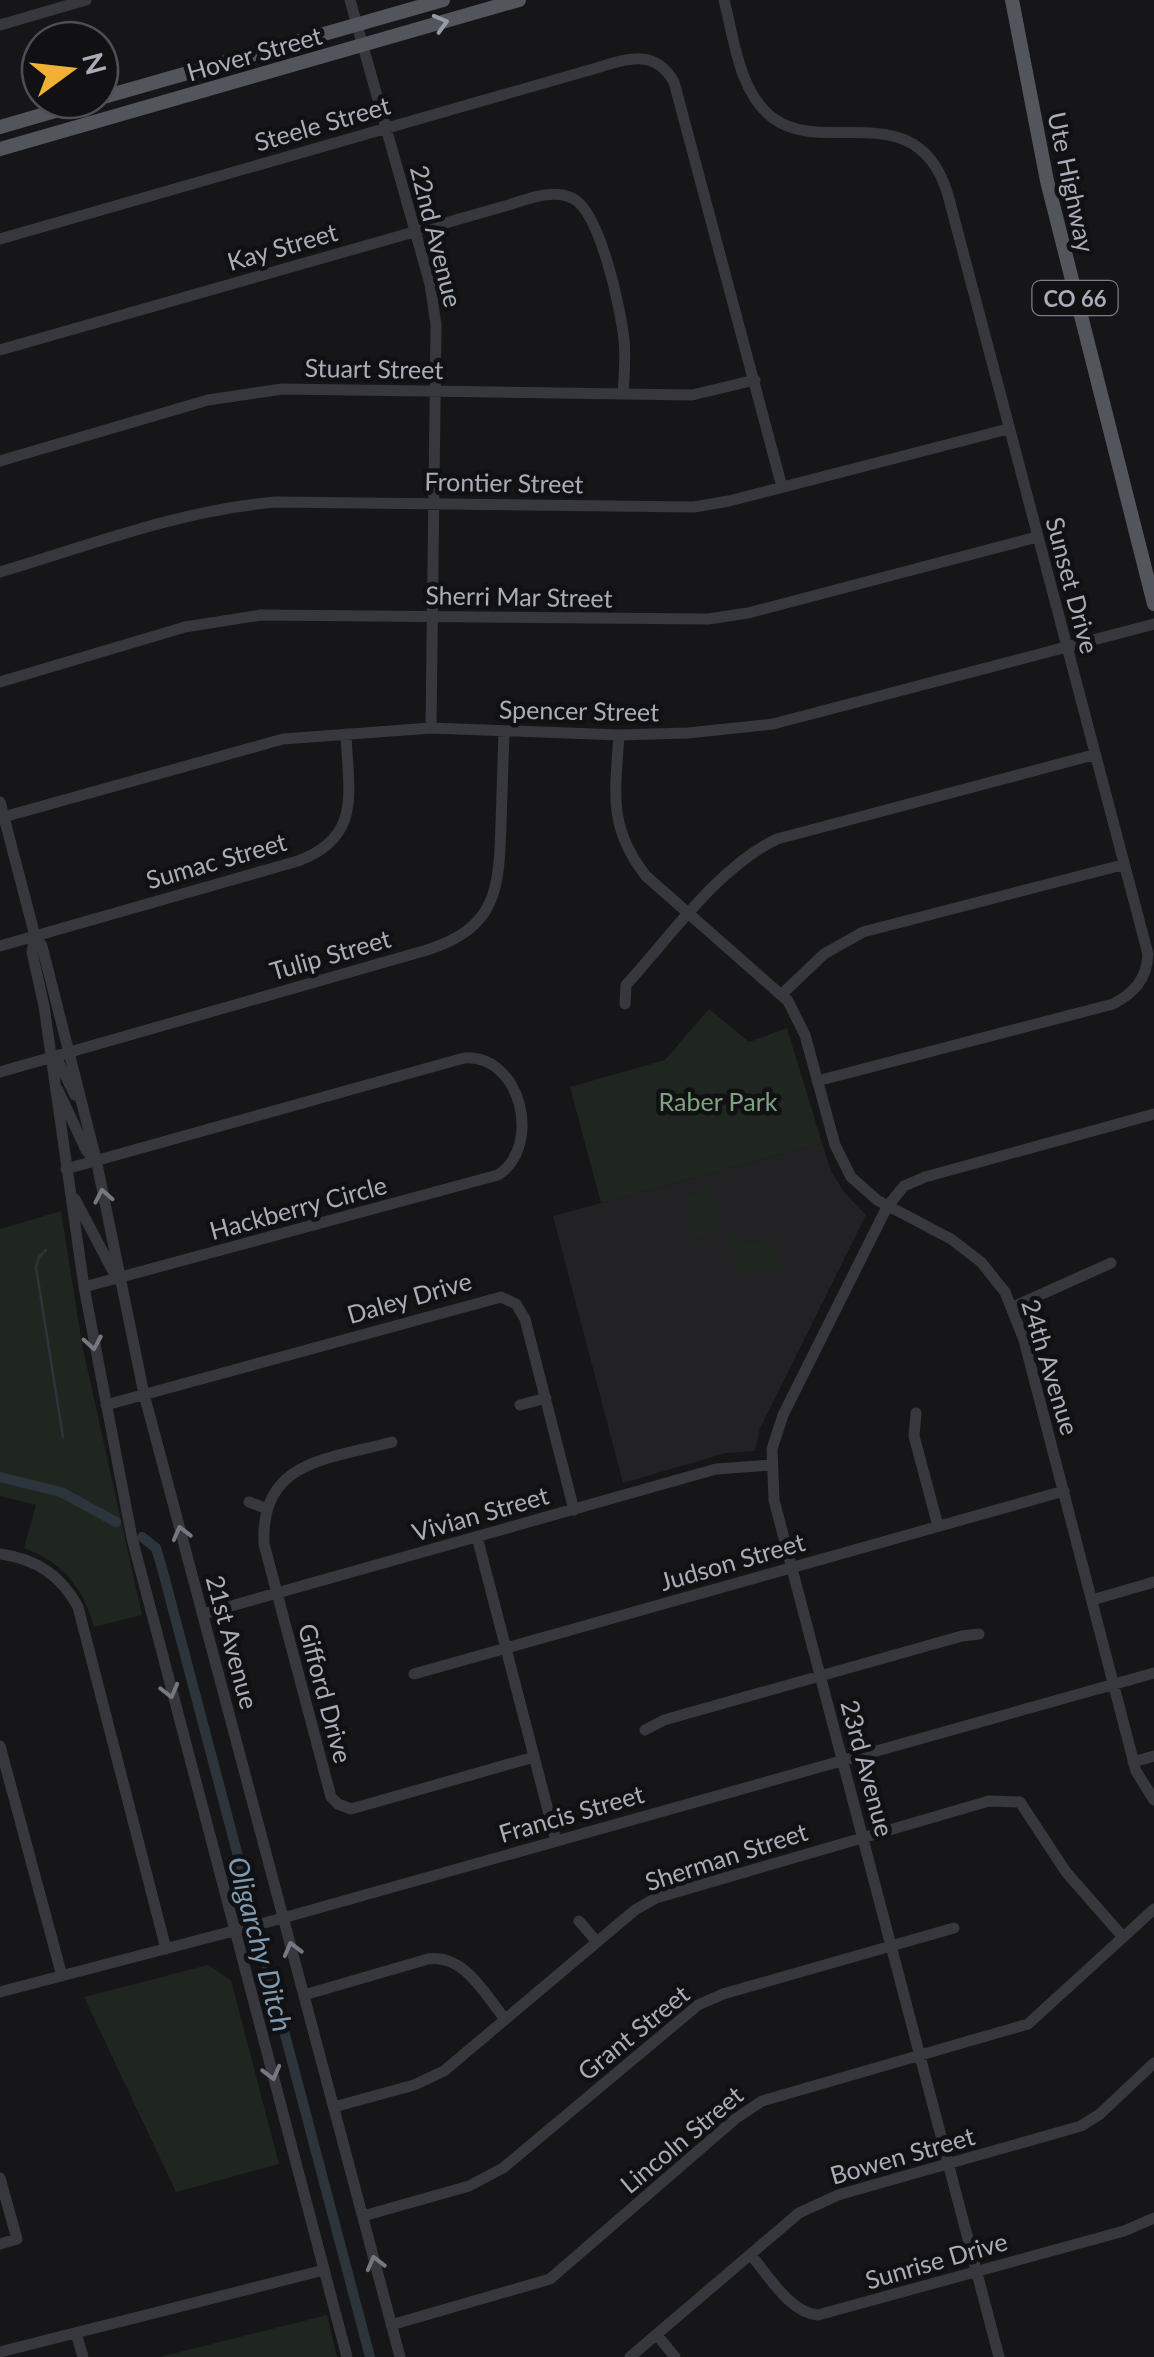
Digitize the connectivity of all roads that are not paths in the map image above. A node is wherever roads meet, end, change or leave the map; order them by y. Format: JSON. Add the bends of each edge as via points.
{"nodes":[{"id":1,"x":86,"y":0,"type":"edge"},
{"id":2,"x":350,"y":0,"type":"edge"},
{"id":3,"x":442,"y":0,"type":"edge"},
{"id":4,"x":519,"y":0,"type":"edge"},
{"id":5,"x":724,"y":0,"type":"edge"},
{"id":6,"x":1012,"y":0,"type":"edge"},
{"id":7,"x":357,"y":24,"type":"junction"},
{"id":8,"x":0,"y":25,"type":"edge"},
{"id":9,"x":363,"y":46,"type":"junction"},
{"id":10,"x":120,"y":92,"type":"edge"},
{"id":11,"x":386,"y":129,"type":"junction"},
{"id":12,"x":0,"y":148,"type":"edge"},
{"id":13,"x":415,"y":232,"type":"junction"},
{"id":14,"x":0,"y":238,"type":"edge"},
{"id":15,"x":0,"y":350,"type":"edge"},
{"id":16,"x":755,"y":380,"type":"junction"},
{"id":17,"x":436,"y":391,"type":"junction"},
{"id":18,"x":623,"y":394,"type":"junction"},
{"id":19,"x":1008,"y":429,"type":"junction"},
{"id":20,"x":0,"y":462,"type":"edge"},
{"id":21,"x":782,"y":487,"type":"junction"},
{"id":22,"x":434,"y":503,"type":"junction"},
{"id":23,"x":1037,"y":537,"type":"junction"},
{"id":24,"x":0,"y":572,"type":"edge"},
{"id":25,"x":1154,"y":604,"type":"edge"},
{"id":26,"x":432,"y":617,"type":"junction"},
{"id":27,"x":1154,"y":624,"type":"edge"},
{"id":28,"x":1067,"y":648,"type":"junction"},
{"id":29,"x":0,"y":682,"type":"edge"},
{"id":30,"x":431,"y":728,"type":"junction"},
{"id":31,"x":504,"y":732,"type":"junction"},
{"id":32,"x":346,"y":734,"type":"junction"},
{"id":33,"x":619,"y":736,"type":"junction"},
{"id":34,"x":1093,"y":755,"type":"junction"},
{"id":35,"x":0,"y":802,"type":"edge"},
{"id":36,"x":2,"y":818,"type":"edge"},
{"id":37,"x":1122,"y":865,"type":"junction"},
{"id":38,"x":690,"y":915,"type":"junction"},
{"id":39,"x":35,"y":936,"type":"junction"},
{"id":40,"x":0,"y":946,"type":"edge"},
{"id":41,"x":782,"y":994,"type":"junction"},
{"id":42,"x":625,"y":1004,"type":"dead end"},
{"id":43,"x":44,"y":1006,"type":"junction"},
{"id":44,"x":69,"y":1051,"type":"junction"},
{"id":45,"x":52,"y":1056,"type":"junction"},
{"id":46,"x":0,"y":1072,"type":"edge"},
{"id":47,"x":52,"y":1078,"type":"junction"},
{"id":48,"x":817,"y":1081,"type":"junction"},
{"id":49,"x":83,"y":1107,"type":"junction"},
{"id":50,"x":1154,"y":1114,"type":"edge"},
{"id":51,"x":517,"y":1156,"type":"junction"},
{"id":52,"x":96,"y":1159,"type":"junction"},
{"id":53,"x":529,"y":1164,"type":"dead end"},
{"id":54,"x":67,"y":1175,"type":"junction"},
{"id":55,"x":888,"y":1207,"type":"junction"},
{"id":56,"x":1112,"y":1262,"type":"dead end"},
{"id":57,"x":119,"y":1280,"type":"junction"},
{"id":58,"x":84,"y":1287,"type":"junction"},
{"id":59,"x":1013,"y":1308,"type":"junction"},
{"id":60,"x":144,"y":1394,"type":"junction"},
{"id":61,"x":546,"y":1398,"type":"junction"},
{"id":62,"x":106,"y":1405,"type":"junction"},
{"id":63,"x":520,"y":1405,"type":"dead end"},
{"id":64,"x":916,"y":1413,"type":"dead end"},
{"id":65,"x":392,"y":1442,"type":"dead end"},
{"id":66,"x":771,"y":1465,"type":"junction"},
{"id":67,"x":1064,"y":1491,"type":"junction"},
{"id":68,"x":249,"y":1502,"type":"dead end"},
{"id":69,"x":266,"y":1508,"type":"junction"},
{"id":70,"x":574,"y":1510,"type":"junction"},
{"id":71,"x":938,"y":1526,"type":"junction"},
{"id":72,"x":477,"y":1536,"type":"junction"},
{"id":73,"x":0,"y":1554,"type":"edge"},
{"id":74,"x":792,"y":1567,"type":"junction"},
{"id":75,"x":1154,"y":1582,"type":"edge"},
{"id":76,"x":276,"y":1594,"type":"junction"},
{"id":77,"x":1092,"y":1600,"type":"junction"},
{"id":78,"x":203,"y":1614,"type":"junction"},
{"id":79,"x":979,"y":1634,"type":"dead end"},
{"id":80,"x":506,"y":1648,"type":"junction"},
{"id":81,"x":1154,"y":1673,"type":"edge"},
{"id":82,"x":414,"y":1674,"type":"dead end"},
{"id":83,"x":821,"y":1676,"type":"junction"},
{"id":84,"x":1114,"y":1683,"type":"junction"},
{"id":85,"x":645,"y":1730,"type":"dead end"},
{"id":86,"x":0,"y":1746,"type":"edge"},
{"id":87,"x":1154,"y":1756,"type":"edge"},
{"id":88,"x":534,"y":1757,"type":"junction"},
{"id":89,"x":842,"y":1759,"type":"junction"},
{"id":90,"x":1133,"y":1762,"type":"junction"},
{"id":91,"x":1154,"y":1800,"type":"edge"},
{"id":92,"x":862,"y":1837,"type":"junction"},
{"id":93,"x":556,"y":1841,"type":"junction"},
{"id":94,"x":1154,"y":1909,"type":"edge"},
{"id":95,"x":284,"y":1918,"type":"junction"},
{"id":96,"x":579,"y":1921,"type":"dead end"},
{"id":97,"x":954,"y":1928,"type":"dead end"},
{"id":98,"x":240,"y":1930,"type":"junction"},
{"id":99,"x":1123,"y":1937,"type":"junction"},
{"id":100,"x":597,"y":1942,"type":"junction"},
{"id":101,"x":891,"y":1946,"type":"junction"},
{"id":102,"x":166,"y":1949,"type":"junction"},
{"id":103,"x":62,"y":1976,"type":"junction"},
{"id":104,"x":0,"y":1992,"type":"edge"},
{"id":105,"x":304,"y":1995,"type":"junction"},
{"id":106,"x":505,"y":2019,"type":"junction"},
{"id":107,"x":920,"y":2054,"type":"junction"},
{"id":108,"x":1154,"y":2063,"type":"edge"},
{"id":109,"x":334,"y":2107,"type":"junction"},
{"id":110,"x":948,"y":2164,"type":"junction"},
{"id":111,"x":0,"y":2178,"type":"edge"},
{"id":112,"x":362,"y":2216,"type":"junction"},
{"id":113,"x":1154,"y":2218,"type":"edge"},
{"id":114,"x":0,"y":2244,"type":"edge"},
{"id":115,"x":751,"y":2254,"type":"junction"},
{"id":116,"x":324,"y":2270,"type":"junction"},
{"id":117,"x":976,"y":2272,"type":"junction"},
{"id":118,"x":392,"y":2325,"type":"junction"},
{"id":119,"x":76,"y":2333,"type":"junction"},
{"id":120,"x":656,"y":2335,"type":"junction"},
{"id":121,"x":0,"y":2352,"type":"edge"},
{"id":122,"x":83,"y":2357,"type":"edge"},
{"id":123,"x":348,"y":2357,"type":"edge"},
{"id":124,"x":400,"y":2357,"type":"edge"},
{"id":125,"x":630,"y":2357,"type":"edge"},
{"id":126,"x":676,"y":2357,"type":"edge"},
{"id":127,"x":999,"y":2357,"type":"edge"}],
"edges":[{"from":1,"to":8,"type":"street"},
{"from":2,"to":7,"type":"street","name":"22nd Avenue"},
{"from":3,"to":7,"type":"main road","name":"Hover Street"},
{"from":9,"to":4,"type":"main road","name":"Hover Street","one_way":true},
{"from":5,"to":19,"type":"street","name":"Sunset Drive","via":[[746,83],[772,118],[800,130],[891,136],[914,146],[939,172]]},
{"from":6,"to":25,"type":"main road","name":"Ute Highway","number":"CO 66","via":[[1051,198]]},
{"from":7,"to":9,"type":"street","name":"22nd Avenue"},
{"from":7,"to":10,"type":"main road","name":"Hover Street"},
{"from":9,"to":11,"type":"street","name":"22nd Avenue"},
{"from":9,"to":12,"type":"main road","name":"Hover Street"},
{"from":11,"to":13,"type":"street","name":"22nd Avenue"},
{"from":11,"to":14,"type":"street","name":"Steele Street"},
{"from":11,"to":16,"type":"street","name":"Steele Street","via":[[638,58],[662,61],[674,82]]},
{"from":13,"to":15,"type":"street","name":"Kay Street"},
{"from":13,"to":17,"type":"street","name":"22nd Avenue","via":[[436,325]]},
{"from":13,"to":18,"type":"street","name":"Kay Street","via":[[548,194],[582,200],[620,317]]},
{"from":16,"to":18,"type":"street","name":"Stuart Street","via":[[692,395]]},
{"from":16,"to":21,"type":"street"},
{"from":17,"to":18,"type":"street","name":"Stuart Street"},
{"from":17,"to":20,"type":"street","name":"Stuart Street","via":[[245,393]]},
{"from":17,"to":22,"type":"street","name":"22nd Avenue"},
{"from":19,"to":21,"type":"street","name":"Frontier Street"},
{"from":19,"to":23,"type":"street","name":"Sunset Drive"},
{"from":21,"to":22,"type":"street","name":"Frontier Street","via":[[694,507]]},
{"from":22,"to":24,"type":"street","name":"Frontier Street","via":[[244,504]]},
{"from":22,"to":26,"type":"street","name":"22nd Avenue"},
{"from":23,"to":26,"type":"street","name":"Sherri Mar Street","via":[[721,617]]},
{"from":23,"to":28,"type":"street","name":"Sunset Drive"},
{"from":26,"to":29,"type":"street","name":"Sherri Mar Street","via":[[217,620]]},
{"from":26,"to":30,"type":"street","name":"22nd Avenue"},
{"from":27,"to":28,"type":"street","name":"Spencer Street"},
{"from":28,"to":33,"type":"street","name":"Spencer Street","via":[[774,724]]},
{"from":28,"to":34,"type":"street","name":"Sunset Drive"},
{"from":30,"to":31,"type":"street","name":"Spencer Street"},
{"from":30,"to":32,"type":"street","name":"Spencer Street"},
{"from":31,"to":33,"type":"street","name":"Spencer Street"},
{"from":31,"to":44,"type":"street","name":"Tulip Street","via":[[499,880],[485,912],[464,934]]},
{"from":32,"to":36,"type":"street","name":"Spencer Street","via":[[231,752]]},
{"from":32,"to":39,"type":"street","name":"Sumac Street","via":[[349,810],[327,846],[298,861]]},
{"from":33,"to":38,"type":"street","name":"24th Avenue","via":[[620,835],[646,876]]},
{"from":34,"to":37,"type":"street","name":"Sunset Drive"},
{"from":34,"to":38,"type":"street","via":[[776,839],[731,867]]},
{"from":35,"to":36,"type":"street","name":"21st Avenue"},
{"from":36,"to":39,"type":"street","name":"21st Avenue"},
{"from":37,"to":41,"type":"street","via":[[862,932],[824,954]]},
{"from":37,"to":48,"type":"street","name":"Sunset Drive","via":[[1148,954],[1143,979],[1126,997]]},
{"from":38,"to":41,"type":"street","name":"24th Avenue"},
{"from":38,"to":42,"type":"street","via":[[626,986]]},
{"from":39,"to":40,"type":"street","name":"Sumac Street"},
{"from":39,"to":43,"type":"street","name":"21st Avenue","via":[[32,952]]},
{"from":39,"to":44,"type":"street","name":"21st Avenue"},
{"from":41,"to":48,"type":"street","name":"24th Avenue","via":[[798,1016]]},
{"from":43,"to":44,"type":"street"},
{"from":43,"to":45,"type":"street","name":"21st Avenue"},
{"from":44,"to":45,"type":"street","name":"Tulip Street"},
{"from":44,"to":49,"type":"street","name":"21st Avenue"},
{"from":45,"to":46,"type":"street","name":"Tulip Street"},
{"from":45,"to":47,"type":"street","name":"21st Avenue"},
{"from":45,"to":49,"type":"street"},
{"from":47,"to":52,"type":"street"},
{"from":47,"to":54,"type":"street","name":"21st Avenue"},
{"from":48,"to":55,"type":"street","name":"24th Avenue","via":[[842,1162],[862,1189]]},
{"from":49,"to":52,"type":"street","name":"21st Avenue"},
{"from":50,"to":55,"type":"street","via":[[914,1181]]},
{"from":51,"to":52,"type":"street","via":[[523,1130],[511,1084],[496,1057],[478,1057]]},
{"from":51,"to":53,"type":"street"},
{"from":51,"to":57,"type":"street","name":"Hackberry Circle","via":[[498,1175]]},
{"from":52,"to":54,"type":"street"},
{"from":57,"to":52,"type":"street","name":"21st Avenue","one_way":true},
{"from":54,"to":57,"type":"street"},
{"from":54,"to":58,"type":"street","name":"21st Avenue"},
{"from":55,"to":59,"type":"street","name":"24th Avenue","via":[[966,1249]]},
{"from":55,"to":66,"type":"street","name":"23rd Avenue","via":[[783,1415]]},
{"from":56,"to":59,"type":"street"},
{"from":57,"to":58,"type":"street","name":"Hackberry Circle"},
{"from":57,"to":60,"type":"street","name":"21st Avenue"},
{"from":58,"to":62,"type":"street","name":"21st Avenue","one_way":true},
{"from":59,"to":67,"type":"street","name":"24th Avenue"},
{"from":60,"to":61,"type":"street","name":"Daley Drive","via":[[513,1294]]},
{"from":60,"to":62,"type":"street","name":"Daley Drive"},
{"from":78,"to":60,"type":"street","name":"21st Avenue","one_way":true},
{"from":61,"to":63,"type":"street"},
{"from":61,"to":70,"type":"street","name":"Daley Drive"},
{"from":62,"to":98,"type":"street","name":"21st Avenue","one_way":true,"via":[[145,1597]]},
{"from":64,"to":71,"type":"street","via":[[914,1436]]},
{"from":65,"to":69,"type":"street","via":[[309,1465],[284,1479]]},
{"from":66,"to":70,"type":"street","name":"Vivian Street","via":[[716,1469]]},
{"from":66,"to":74,"type":"street","name":"23rd Avenue"},
{"from":67,"to":71,"type":"street","name":"Judson Street"},
{"from":67,"to":77,"type":"street","name":"24th Avenue"},
{"from":68,"to":69,"type":"street"},
{"from":69,"to":76,"type":"street","name":"Gifford Drive","via":[[264,1544]]},
{"from":70,"to":72,"type":"street","name":"Vivian Street"},
{"from":71,"to":74,"type":"street","name":"Judson Street"},
{"from":72,"to":76,"type":"street","name":"Vivian Street"},
{"from":72,"to":80,"type":"street"},
{"from":73,"to":102,"type":"street","via":[[43,1567],[78,1608]]},
{"from":74,"to":80,"type":"street","name":"Judson Street"},
{"from":74,"to":83,"type":"street","name":"23rd Avenue"},
{"from":75,"to":77,"type":"street"},
{"from":76,"to":78,"type":"street","name":"Vivian Street"},
{"from":76,"to":88,"type":"street","name":"Gifford Drive","via":[[335,1810]]},
{"from":77,"to":84,"type":"street","name":"24th Avenue"},
{"from":78,"to":95,"type":"street","name":"21st Avenue"},
{"from":79,"to":83,"type":"street"},
{"from":80,"to":82,"type":"street","name":"Judson Street"},
{"from":80,"to":88,"type":"street"},
{"from":81,"to":84,"type":"street","name":"Francis Street"},
{"from":83,"to":85,"type":"street"},
{"from":83,"to":89,"type":"street","name":"23rd Avenue"},
{"from":84,"to":89,"type":"street","name":"Francis Street"},
{"from":84,"to":90,"type":"street","name":"24th Avenue"},
{"from":86,"to":103,"type":"street"},
{"from":87,"to":90,"type":"street"},
{"from":88,"to":93,"type":"street"},
{"from":89,"to":92,"type":"street","name":"23rd Avenue"},
{"from":89,"to":93,"type":"street","name":"Francis Street"},
{"from":90,"to":91,"type":"street","name":"24th Avenue"},
{"from":92,"to":99,"type":"street","name":"Sherman Street","via":[[989,1801],[1020,1802],[1066,1872]]},
{"from":92,"to":100,"type":"street","name":"Sherman Street","via":[[656,1898]]},
{"from":92,"to":101,"type":"street","name":"23rd Avenue"},
{"from":93,"to":95,"type":"street","name":"Francis Street"},
{"from":94,"to":99,"type":"street","name":"Lincoln Street"},
{"from":95,"to":98,"type":"street","name":"Francis Street"},
{"from":105,"to":95,"type":"street","name":"21st Avenue","one_way":true},
{"from":96,"to":100,"type":"street"},
{"from":97,"to":101,"type":"street","name":"Grant Street"},
{"from":98,"to":102,"type":"street","name":"Francis Street"},
{"from":98,"to":116,"type":"street","name":"21st Avenue","one_way":true},
{"from":99,"to":107,"type":"street","name":"Lincoln Street","via":[[1028,2024]]},
{"from":100,"to":106,"type":"street","name":"Sherman Street"},
{"from":101,"to":107,"type":"street","name":"23rd Avenue"},
{"from":101,"to":112,"type":"street","name":"Grant Street","via":[[698,2005],[503,2168],[469,2186]]},
{"from":102,"to":103,"type":"street","name":"Francis Street"},
{"from":103,"to":104,"type":"street","name":"Francis Street"},
{"from":105,"to":106,"type":"street","via":[[445,1958],[461,1966]]},
{"from":105,"to":109,"type":"street","name":"21st Avenue"},
{"from":106,"to":109,"type":"street","name":"Sherman Street","via":[[436,2076]]},
{"from":107,"to":110,"type":"street","name":"23rd Avenue"},
{"from":107,"to":118,"type":"street","name":"Lincoln Street","via":[[762,2101],[550,2279]]},
{"from":108,"to":110,"type":"street","name":"Bowen Street","via":[[1081,2126]]},
{"from":109,"to":112,"type":"street","name":"21st Avenue"},
{"from":110,"to":115,"type":"street","name":"Bowen Street","via":[[826,2200],[799,2213]]},
{"from":110,"to":117,"type":"street","name":"23rd Avenue"},
{"from":111,"to":114,"type":"street","via":[[16,2240]]},
{"from":118,"to":112,"type":"street","name":"21st Avenue","one_way":true},
{"from":113,"to":117,"type":"street","name":"Sunrise Drive"},
{"from":115,"to":117,"type":"street","name":"Sunrise Drive","via":[[794,2304],[818,2316]]},
{"from":115,"to":120,"type":"street","name":"Bowen Street"},
{"from":116,"to":119,"type":"street"},
{"from":116,"to":123,"type":"street","name":"21st Avenue"},
{"from":117,"to":127,"type":"street","name":"23rd Avenue"},
{"from":118,"to":124,"type":"street","name":"21st Avenue"},
{"from":119,"to":121,"type":"street"},
{"from":119,"to":122,"type":"street"},
{"from":120,"to":125,"type":"street","name":"Bowen Street"},
{"from":120,"to":126,"type":"street"}]}
